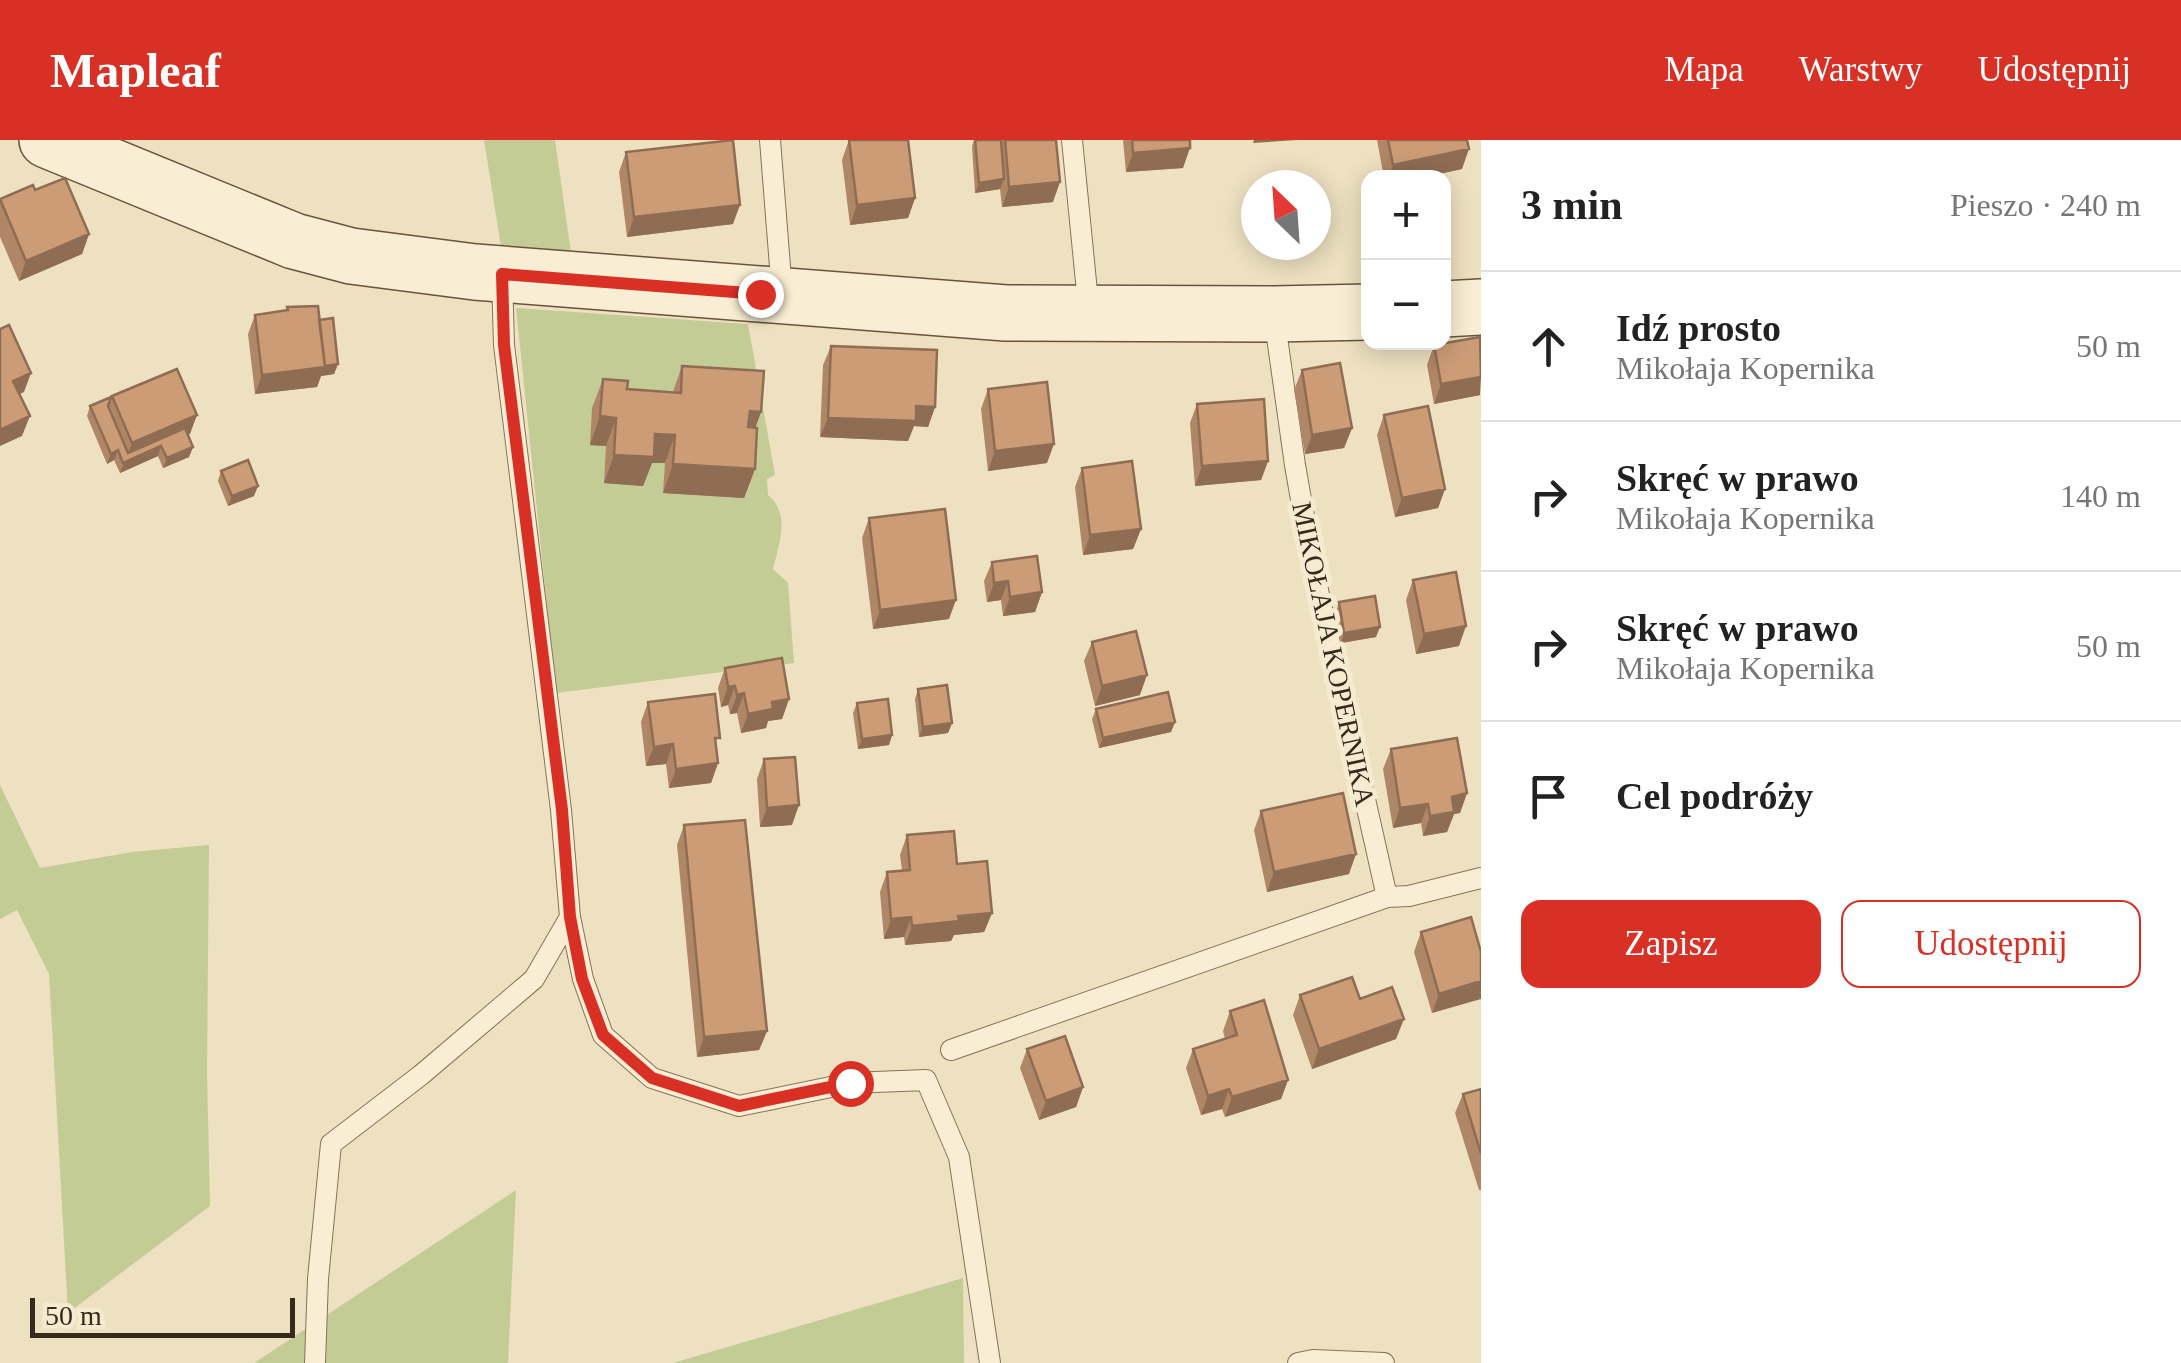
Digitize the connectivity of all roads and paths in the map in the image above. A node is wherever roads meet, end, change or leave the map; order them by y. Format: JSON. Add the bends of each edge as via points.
{"nodes":[{"id":1,"x":47,"y":140,"type":"edge"},
{"id":2,"x":770,"y":140,"type":"edge"},
{"id":3,"x":1072,"y":140,"type":"edge"},
{"id":4,"x":502,"y":274,"type":"junction"},
{"id":5,"x":782,"y":294,"type":"junction"},
{"id":6,"x":1481,"y":307,"type":"edge"},
{"id":7,"x":1451,"y":309,"type":"edge"},
{"id":8,"x":1361,"y":312,"type":"edge"},
{"id":9,"x":1090,"y":314,"type":"junction"},
{"id":10,"x":1274,"y":314,"type":"junction"},
{"id":11,"x":1481,"y":878,"type":"edge"},
{"id":12,"x":1387,"y":897,"type":"junction"},
{"id":13,"x":570,"y":917,"type":"junction"},
{"id":14,"x":951,"y":1050,"type":"dead end"},
{"id":15,"x":315,"y":1363,"type":"edge"},
{"id":16,"x":990,"y":1363,"type":"edge"},
{"id":17,"x":1298,"y":1363,"type":"edge"},
{"id":18,"x":1384,"y":1363,"type":"edge"}],
"edges":[{"from":1,"to":4,"type":"street","via":[[294,241],[350,256]]},
{"from":2,"to":5,"type":"lane"},
{"from":3,"to":9,"type":"lane"},
{"from":4,"to":5,"type":"street"},
{"from":4,"to":13,"type":"lane","via":[[504,345]]},
{"from":5,"to":9,"type":"street"},
{"from":6,"to":7,"type":"street"},
{"from":8,"to":10,"type":"street"},
{"from":9,"to":10,"type":"street"},
{"from":10,"to":12,"type":"lane","name":"MIKOŁAJA KOPERNIKA","via":[[1313,568]]},
{"from":11,"to":12,"type":"lane"},
{"from":12,"to":14,"type":"lane"},
{"from":13,"to":15,"type":"lane","via":[[534,978],[331,1144]]},
{"from":13,"to":16,"type":"lane","via":[[582,979],[603,1035],[652,1078],[739,1106],[850,1083],[926,1080],[959,1157]]},
{"from":17,"to":18,"type":"lane"}]}
